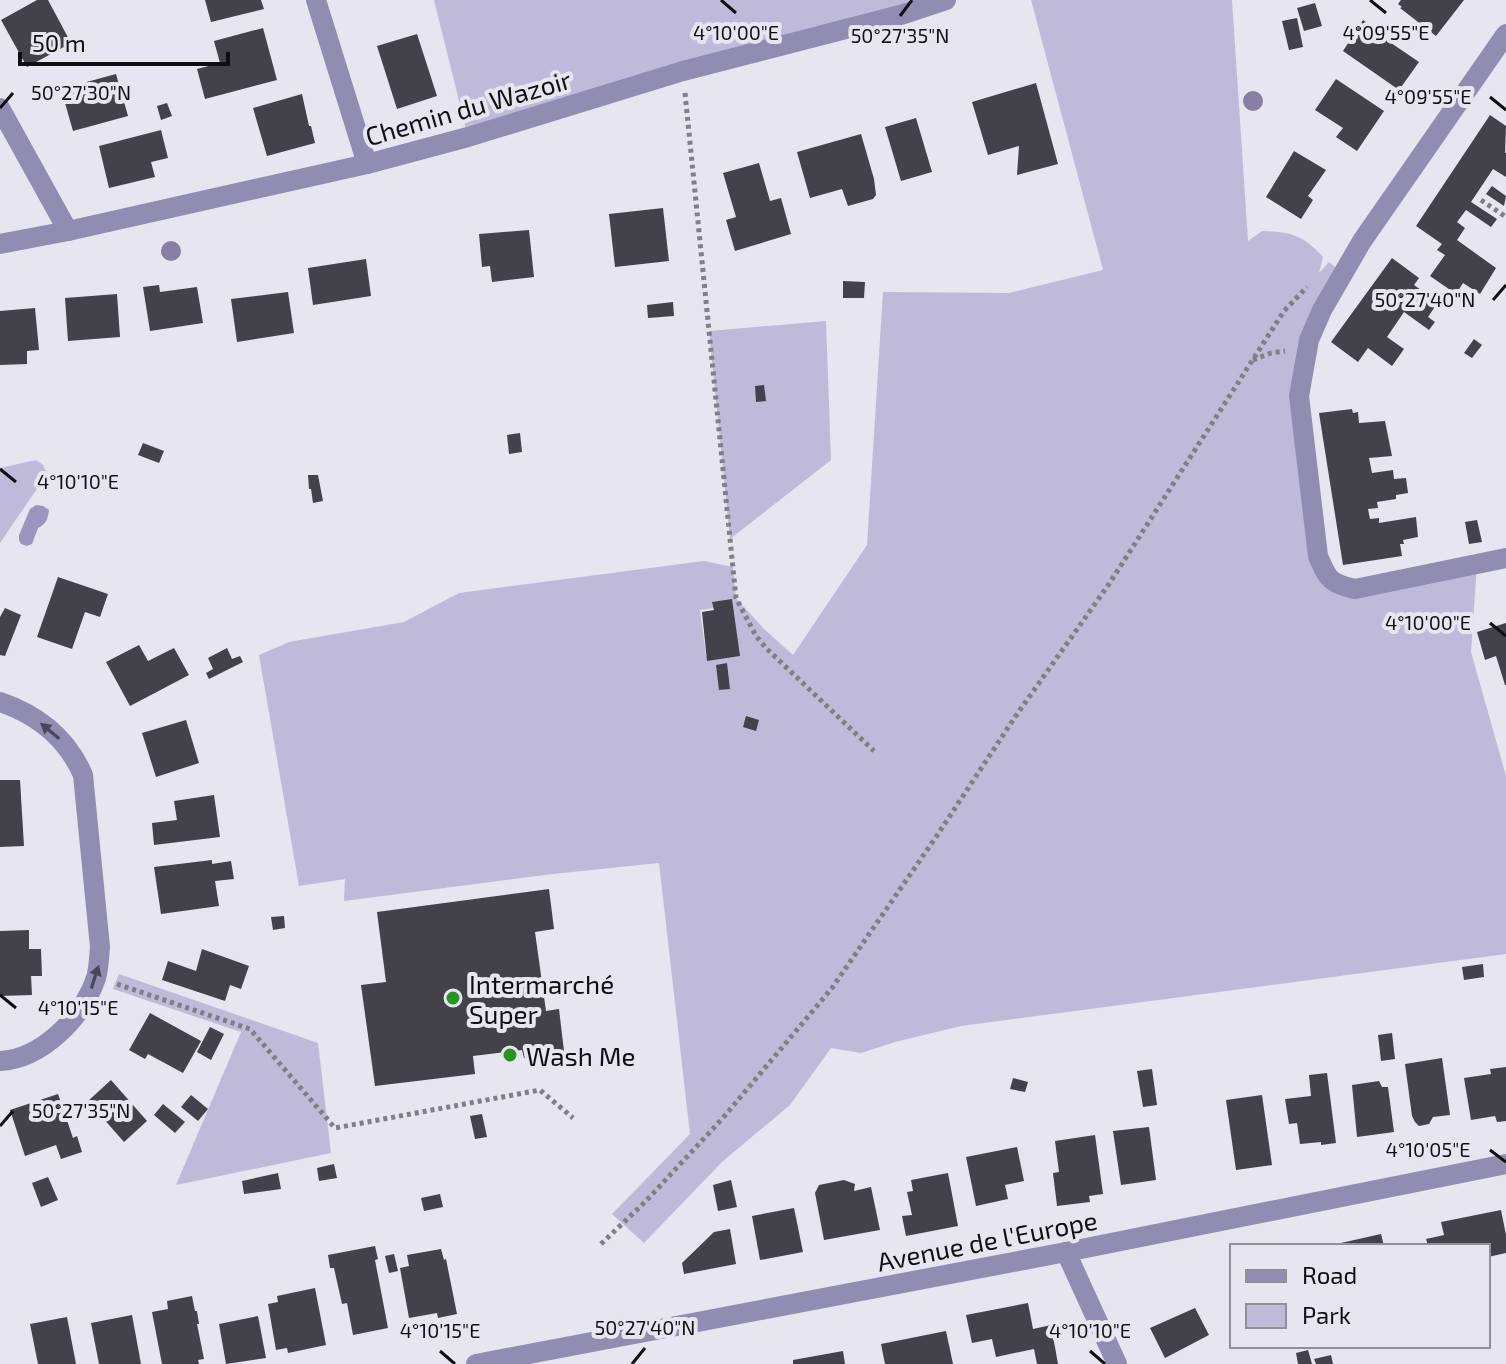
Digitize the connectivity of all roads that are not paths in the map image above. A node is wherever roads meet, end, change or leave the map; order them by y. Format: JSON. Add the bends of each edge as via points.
{"nodes":[{"id":1,"x":316,"y":0,"type":"edge"},
{"id":2,"x":946,"y":0,"type":"edge"},
{"id":3,"x":1506,"y":34,"type":"edge"},
{"id":4,"x":0,"y":108,"type":"edge"},
{"id":5,"x":367,"y":164,"type":"junction"},
{"id":6,"x":68,"y":231,"type":"junction"},
{"id":7,"x":0,"y":244,"type":"edge"},
{"id":8,"x":1506,"y":558,"type":"edge"},
{"id":9,"x":0,"y":702,"type":"edge"},
{"id":10,"x":0,"y":1061,"type":"edge"},
{"id":11,"x":1506,"y":1164,"type":"edge"},
{"id":12,"x":1066,"y":1252,"type":"junction"},
{"id":13,"x":476,"y":1364,"type":"edge"},
{"id":14,"x":1117,"y":1364,"type":"edge"}],
"edges":[{"from":1,"to":5,"type":"street"},
{"from":2,"to":5,"type":"street","name":"Chemin du Wazoir"},
{"from":3,"to":8,"type":"street","via":[[1362,241],[1322,310],[1309,340],[1299,396],[1318,556],[1327,577],[1355,589]]},
{"from":4,"to":6,"type":"street"},
{"from":5,"to":6,"type":"street","name":"Chemin du Wazoir"},
{"from":6,"to":7,"type":"street","name":"Chemin du Wazoir"},
{"from":10,"to":9,"type":"street","one_way":true,"via":[[35,1051],[81,1007],[96,977],[100,947],[83,775],[74,756],[49,729]]},
{"from":11,"to":12,"type":"street","name":"Avenue de l'Europe"},
{"from":12,"to":13,"type":"street","name":"Avenue de l'Europe"},
{"from":12,"to":14,"type":"street"}]}
